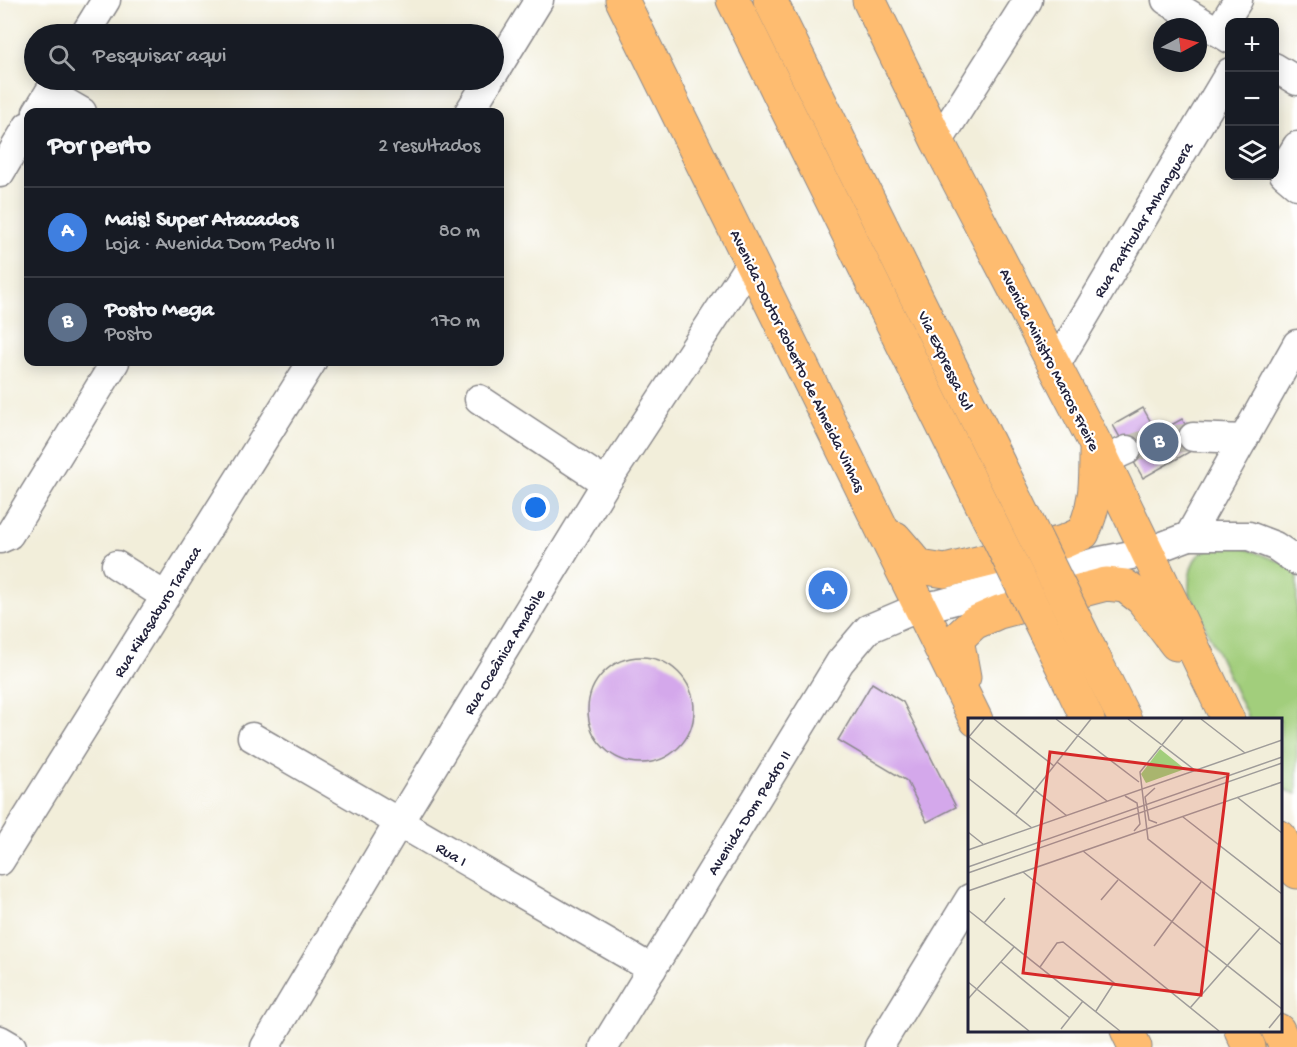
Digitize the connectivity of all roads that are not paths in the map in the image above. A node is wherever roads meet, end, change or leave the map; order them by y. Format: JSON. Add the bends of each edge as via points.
{"nodes":[{"id":1,"x":106,"y":0,"type":"edge"},
{"id":2,"x":539,"y":0,"type":"edge"},
{"id":3,"x":621,"y":0,"type":"edge"},
{"id":4,"x":733,"y":0,"type":"edge"},
{"id":5,"x":770,"y":0,"type":"edge"},
{"id":6,"x":869,"y":0,"type":"edge"},
{"id":7,"x":1028,"y":0,"type":"edge"},
{"id":8,"x":1166,"y":0,"type":"edge"},
{"id":9,"x":1238,"y":0,"type":"edge"},
{"id":10,"x":91,"y":24,"type":"edge"},
{"id":11,"x":1224,"y":36,"type":"edge"},
{"id":12,"x":504,"y":57,"type":"edge"},
{"id":13,"x":1279,"y":70,"type":"edge"},
{"id":14,"x":1225,"y":80,"type":"edge"},
{"id":15,"x":1297,"y":81,"type":"edge"},
{"id":16,"x":483,"y":90,"type":"edge"},
{"id":17,"x":48,"y":95,"type":"edge"},
{"id":18,"x":74,"y":108,"type":"edge"},
{"id":19,"x":472,"y":108,"type":"edge"},
{"id":20,"x":24,"y":133,"type":"edge"},
{"id":21,"x":939,"y":142,"type":"junction"},
{"id":22,"x":1297,"y":146,"type":"edge"},
{"id":23,"x":0,"y":173,"type":"edge"},
{"id":24,"x":1297,"y":185,"type":"edge"},
{"id":25,"x":751,"y":262,"type":"junction"},
{"id":26,"x":1297,"y":344,"type":"edge"},
{"id":27,"x":113,"y":366,"type":"edge"},
{"id":28,"x":309,"y":366,"type":"edge"},
{"id":29,"x":1055,"y":366,"type":"junction"},
{"id":30,"x":479,"y":399,"type":"dead end"},
{"id":31,"x":1193,"y":437,"type":"tunnel mouth"},
{"id":32,"x":1244,"y":439,"type":"junction"},
{"id":33,"x":1109,"y":452,"type":"junction"},
{"id":34,"x":606,"y":483,"type":"junction"},
{"id":35,"x":1207,"y":504,"type":"junction"},
{"id":36,"x":874,"y":514,"type":"junction"},
{"id":37,"x":1189,"y":536,"type":"junction"},
{"id":38,"x":1222,"y":536,"type":"junction"},
{"id":39,"x":0,"y":539,"type":"edge"},
{"id":40,"x":1147,"y":552,"type":"junction"},
{"id":41,"x":1297,"y":561,"type":"edge"},
{"id":42,"x":116,"y":565,"type":"dead end"},
{"id":43,"x":165,"y":596,"type":"junction"},
{"id":44,"x":920,"y":607,"type":"junction"},
{"id":45,"x":1224,"y":711,"type":"edge"},
{"id":46,"x":974,"y":715,"type":"edge"},
{"id":47,"x":1087,"y":718,"type":"edge"},
{"id":48,"x":1124,"y":718,"type":"edge"},
{"id":49,"x":252,"y":737,"type":"dead end"},
{"id":50,"x":399,"y":822,"type":"junction"},
{"id":51,"x":0,"y":861,"type":"edge"},
{"id":52,"x":968,"y":901,"type":"edge"},
{"id":53,"x":652,"y":969,"type":"junction"},
{"id":54,"x":1128,"y":1032,"type":"edge"},
{"id":55,"x":1242,"y":1032,"type":"edge"},
{"id":56,"x":1279,"y":1032,"type":"edge"},
{"id":57,"x":0,"y":1040,"type":"edge"},
{"id":58,"x":12,"y":1047,"type":"edge"},
{"id":59,"x":265,"y":1047,"type":"edge"},
{"id":60,"x":604,"y":1047,"type":"edge"},
{"id":61,"x":879,"y":1047,"type":"edge"},
{"id":62,"x":1135,"y":1047,"type":"edge"},
{"id":63,"x":1249,"y":1047,"type":"edge"},
{"id":64,"x":1286,"y":1047,"type":"edge"}],
"edges":[{"from":1,"to":10,"type":"street"},
{"from":2,"to":12,"type":"street"},
{"from":3,"to":25,"type":"main road","name":"Avenida Doutor Roberto de Almeida Vinhas"},
{"from":4,"to":47,"type":"main road","name":"Via Expressa Sul","bridge":true},
{"from":5,"to":48,"type":"main road","name":"Via Expressa Sul","bridge":true},
{"from":6,"to":21,"type":"main road","name":"Avenida Ministro Marcos Freire"},
{"from":7,"to":21,"type":"street"},
{"from":8,"to":11,"type":"street"},
{"from":9,"to":11,"type":"street"},
{"from":13,"to":15,"type":"street"},
{"from":14,"to":29,"type":"street","name":"Rua Particular Anhanguera"},
{"from":16,"to":19,"type":"street"},
{"from":17,"to":18,"type":"street"},
{"from":20,"to":23,"type":"street"},
{"from":21,"to":29,"type":"main road","name":"Avenida Ministro Marcos Freire"},
{"from":22,"to":24,"type":"street","via":[[1284,167],[1284,174]]},
{"from":25,"to":34,"type":"street","name":"Rua Oceânica Amabile"},
{"from":25,"to":36,"type":"main road","name":"Avenida Doutor Roberto de Almeida Vinhas"},
{"from":26,"to":32,"type":"street"},
{"from":27,"to":39,"type":"street","via":[[9,535]]},
{"from":28,"to":43,"type":"street","name":"Rua Kikasaburo Tanaca"},
{"from":29,"to":33,"type":"main road","name":"Avenida Ministro Marcos Freire"},
{"from":30,"to":34,"type":"street"},
{"from":31,"to":32,"type":"street"},
{"from":32,"to":35,"type":"street"},
{"from":33,"to":36,"type":"main road","via":[[1083,532],[1064,542],[945,571],[920,567]]},
{"from":33,"to":40,"type":"main road","name":"Avenida Ministro Marcos Freire"},
{"from":34,"to":50,"type":"street","name":"Rua Oceânica Amabile"},
{"from":35,"to":37,"type":"street"},
{"from":35,"to":38,"type":"street","via":[[1210,523]]},
{"from":36,"to":44,"type":"main road","name":"Avenida Doutor Roberto de Almeida Vinhas"},
{"from":37,"to":38,"type":"street"},
{"from":37,"to":40,"type":"street","name":"Avenida Dom Pedro II"},
{"from":38,"to":41,"type":"street","via":[[1249,536],[1275,546]]},
{"from":40,"to":44,"type":"street","name":"Avenida Dom Pedro II"},
{"from":40,"to":45,"type":"main road","name":"Avenida Ministro Marcos Freire"},
{"from":42,"to":43,"type":"street"},
{"from":43,"to":51,"type":"street","name":"Rua Kikasaburo Tanaca"},
{"from":44,"to":46,"type":"main road","name":"Avenida Doutor Roberto de Almeida Vinhas"},
{"from":44,"to":53,"type":"street","name":"Avenida Dom Pedro II","via":[[868,629],[840,662]]},
{"from":45,"to":46,"type":"main road","via":[[1142,599],[1125,586],[1106,584],[999,612],[974,623],[957,639]]},
{"from":49,"to":50,"type":"street","name":"Rua I"},
{"from":50,"to":53,"type":"street","name":"Rua I"},
{"from":50,"to":59,"type":"street","name":"Rua Oceânica Amabile"},
{"from":52,"to":61,"type":"street"},
{"from":53,"to":60,"type":"street","name":"Avenida Dom Pedro II"},
{"from":54,"to":62,"type":"main road"},
{"from":55,"to":63,"type":"main road"},
{"from":56,"to":64,"type":"main road"},
{"from":57,"to":58,"type":"street"}]}
